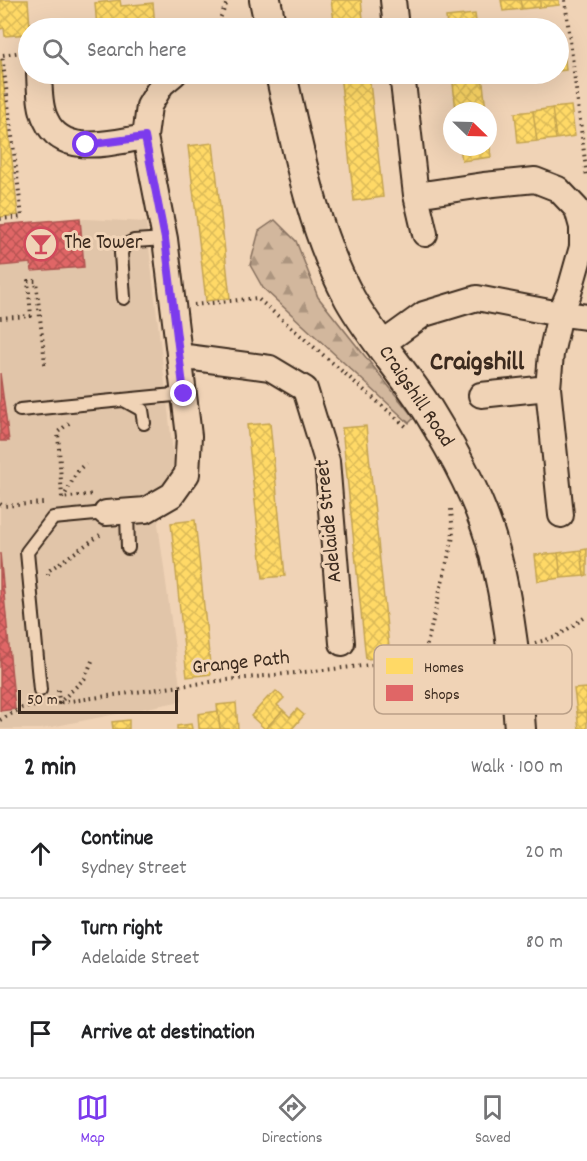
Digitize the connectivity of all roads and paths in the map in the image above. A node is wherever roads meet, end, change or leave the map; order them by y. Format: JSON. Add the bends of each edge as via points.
{"nodes":[{"id":1,"x":228,"y":0,"type":"edge"},
{"id":2,"x":265,"y":0,"type":"edge"},
{"id":3,"x":393,"y":0,"type":"edge"},
{"id":4,"x":565,"y":0,"type":"edge"},
{"id":5,"x":220,"y":18,"type":"edge"},
{"id":6,"x":269,"y":18,"type":"edge"},
{"id":7,"x":395,"y":18,"type":"edge"},
{"id":8,"x":567,"y":18,"type":"edge"},
{"id":9,"x":569,"y":32,"type":"edge"},
{"id":10,"x":18,"y":52,"type":"edge"},
{"id":11,"x":1,"y":55,"type":"edge"},
{"id":12,"x":40,"y":84,"type":"edge"},
{"id":13,"x":162,"y":84,"type":"edge"},
{"id":14,"x":283,"y":84,"type":"edge"},
{"id":15,"x":403,"y":84,"type":"edge"},
{"id":16,"x":145,"y":137,"type":"junction"},
{"id":17,"x":587,"y":177,"type":"edge"},
{"id":18,"x":416,"y":195,"type":"junction"},
{"id":19,"x":0,"y":219,"type":"edge"},
{"id":20,"x":425,"y":234,"type":"dead end"},
{"id":21,"x":165,"y":239,"type":"junction"},
{"id":22,"x":124,"y":298,"type":"dead end"},
{"id":23,"x":172,"y":307,"type":"junction"},
{"id":24,"x":560,"y":314,"type":"junction"},
{"id":25,"x":587,"y":317,"type":"edge"},
{"id":26,"x":0,"y":318,"type":"edge"},
{"id":27,"x":381,"y":345,"type":"junction"},
{"id":28,"x":179,"y":356,"type":"junction"},
{"id":29,"x":49,"y":362,"type":"dead end"},
{"id":30,"x":548,"y":388,"type":"junction"},
{"id":31,"x":184,"y":394,"type":"junction"},
{"id":32,"x":481,"y":395,"type":"dead end"},
{"id":33,"x":124,"y":400,"type":"junction"},
{"id":34,"x":20,"y":410,"type":"dead end"},
{"id":35,"x":75,"y":419,"type":"dead end"},
{"id":36,"x":144,"y":423,"type":"dead end"},
{"id":37,"x":409,"y":430,"type":"dead end"},
{"id":38,"x":86,"y":464,"type":"dead end"},
{"id":39,"x":62,"y":498,"type":"junction"},
{"id":40,"x":0,"y":504,"type":"edge"},
{"id":41,"x":451,"y":504,"type":"dead end"},
{"id":42,"x":110,"y":506,"type":"junction"},
{"id":43,"x":561,"y":514,"type":"dead end"},
{"id":44,"x":128,"y":549,"type":"dead end"},
{"id":45,"x":49,"y":582,"type":"dead end"},
{"id":46,"x":587,"y":616,"type":"edge"},
{"id":47,"x":342,"y":643,"type":"dead end"},
{"id":48,"x":427,"y":645,"type":"edge"},
{"id":49,"x":511,"y":645,"type":"edge"},
{"id":50,"x":530,"y":645,"type":"dead end"},
{"id":51,"x":92,"y":661,"type":"dead end"},
{"id":52,"x":374,"y":665,"type":"edge"},
{"id":53,"x":57,"y":681,"type":"dead end"},
{"id":54,"x":40,"y":690,"type":"dead end"},
{"id":55,"x":59,"y":703,"type":"junction"},
{"id":56,"x":518,"y":714,"type":"edge"},
{"id":57,"x":0,"y":720,"type":"edge"},
{"id":58,"x":520,"y":729,"type":"edge"}],
"edges":[{"from":1,"to":5,"type":"path"},
{"from":2,"to":6,"type":"street"},
{"from":3,"to":7,"type":"street"},
{"from":4,"to":8,"type":"path"},
{"from":9,"to":17,"type":"path"},
{"from":10,"to":11,"type":"path"},
{"from":11,"to":19,"type":"path","via":[[22,217]]},
{"from":12,"to":16,"type":"street","via":[[46,122],[58,136],[86,145]]},
{"from":13,"to":16,"type":"street","via":[[149,106]]},
{"from":14,"to":27,"type":"street","name":"Craigshill Road","via":[[318,228],[350,299]]},
{"from":15,"to":18,"type":"street"},
{"from":16,"to":21,"type":"street"},
{"from":18,"to":20,"type":"street"},
{"from":18,"to":24,"type":"street","via":[[534,180],[558,189],[576,208],[582,227],[582,248]]},
{"from":21,"to":22,"type":"lane","via":[[134,241],[124,246]]},
{"from":21,"to":23,"type":"street"},
{"from":23,"to":28,"type":"street"},
{"from":23,"to":37,"type":"path","via":[[257,298]]},
{"from":24,"to":25,"type":"street"},
{"from":24,"to":27,"type":"street","via":[[477,298],[424,314]]},
{"from":24,"to":30,"type":"street"},
{"from":26,"to":29,"type":"path","via":[[31,316],[28,282],[36,281],[45,363]]},
{"from":27,"to":49,"type":"street","name":"Craigshill Road","via":[[427,409],[478,505],[495,552]]},
{"from":28,"to":31,"type":"street"},
{"from":28,"to":47,"type":"street","name":"Adelaide Street","via":[[270,368],[304,389],[327,461]]},
{"from":30,"to":32,"type":"street"},
{"from":30,"to":43,"type":"street"},
{"from":31,"to":33,"type":"lane"},
{"from":31,"to":42,"type":"street","via":[[189,436],[187,474],[172,495],[146,510]]},
{"from":33,"to":34,"type":"lane"},
{"from":33,"to":36,"type":"lane","via":[[142,410]]},
{"from":35,"to":39,"type":"path","via":[[58,432]]},
{"from":38,"to":39,"type":"path"},
{"from":39,"to":40,"type":"path","via":[[36,505]]},
{"from":39,"to":42,"type":"path"},
{"from":41,"to":48,"type":"path","via":[[453,537]]},
{"from":42,"to":44,"type":"lane"},
{"from":42,"to":45,"type":"path","via":[[108,529],[48,571]]},
{"from":42,"to":54,"type":"lane","via":[[52,518],[27,552]]},
{"from":46,"to":50,"type":"path","via":[[556,638]]},
{"from":51,"to":55,"type":"path","via":[[85,678]]},
{"from":52,"to":55,"type":"path","name":"Grange Path"},
{"from":53,"to":55,"type":"path"},
{"from":55,"to":57,"type":"path","name":"Grange Path","via":[[22,708]]},
{"from":56,"to":58,"type":"street","name":"Craigshill Road"}]}
